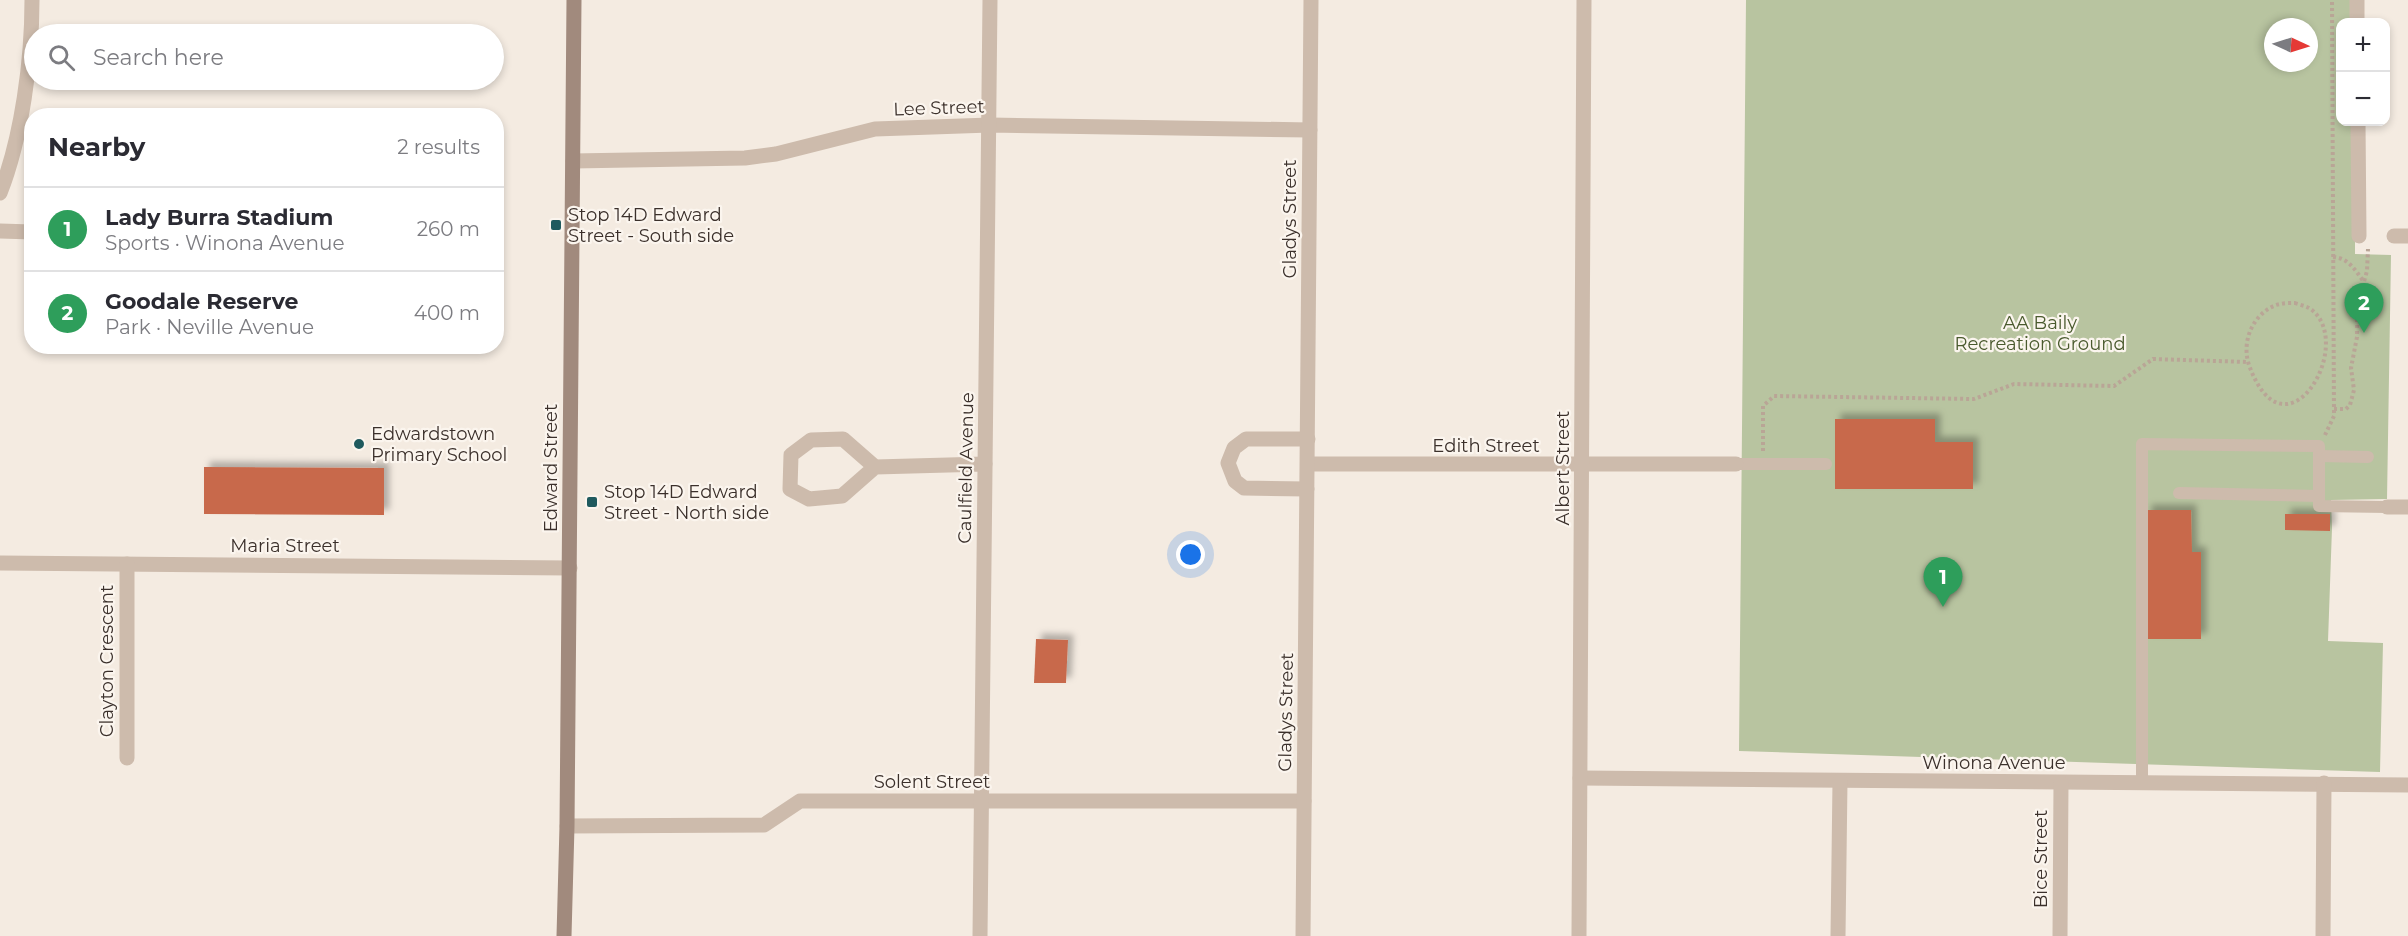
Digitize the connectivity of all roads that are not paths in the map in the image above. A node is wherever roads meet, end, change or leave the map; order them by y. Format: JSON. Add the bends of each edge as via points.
{"nodes":[{"id":1,"x":32,"y":0,"type":"edge"},
{"id":2,"x":574,"y":0,"type":"edge"},
{"id":3,"x":990,"y":0,"type":"edge"},
{"id":4,"x":1311,"y":0,"type":"edge"},
{"id":5,"x":1584,"y":0,"type":"edge"},
{"id":6,"x":2357,"y":0,"type":"edge"},
{"id":7,"x":2357,"y":18,"type":"edge"},
{"id":8,"x":32,"y":24,"type":"edge"},
{"id":9,"x":24,"y":90,"type":"edge"},
{"id":10,"x":990,"y":125,"type":"junction"},
{"id":11,"x":2358,"y":126,"type":"edge"},
{"id":12,"x":1310,"y":130,"type":"junction"},
{"id":13,"x":573,"y":161,"type":"junction"},
{"id":14,"x":0,"y":193,"type":"edge"},
{"id":15,"x":0,"y":231,"type":"edge"},
{"id":16,"x":24,"y":232,"type":"edge"},
{"id":17,"x":2363,"y":242,"type":"road end"},
{"id":18,"x":1308,"y":439,"type":"junction"},
{"id":19,"x":2319,"y":451,"type":"junction"},
{"id":20,"x":2368,"y":457,"type":"dead end"},
{"id":21,"x":985,"y":464,"type":"junction"},
{"id":22,"x":1308,"y":464,"type":"junction"},
{"id":23,"x":1736,"y":464,"type":"joint"},
{"id":24,"x":1826,"y":464,"type":"dead end"},
{"id":25,"x":1582,"y":466,"type":"junction"},
{"id":26,"x":875,"y":467,"type":"junction"},
{"id":27,"x":1307,"y":489,"type":"junction"},
{"id":28,"x":2179,"y":493,"type":"dead end"},
{"id":29,"x":2319,"y":496,"type":"junction"},
{"id":30,"x":2387,"y":507,"type":"joint"},
{"id":31,"x":2408,"y":507,"type":"edge"},
{"id":32,"x":0,"y":563,"type":"edge"},
{"id":33,"x":127,"y":564,"type":"junction"},
{"id":34,"x":570,"y":568,"type":"junction"},
{"id":35,"x":127,"y":758,"type":"dead end"},
{"id":36,"x":1580,"y":778,"type":"junction"},
{"id":37,"x":1840,"y":781,"type":"junction"},
{"id":38,"x":2061,"y":783,"type":"junction"},
{"id":39,"x":2142,"y":783,"type":"junction"},
{"id":40,"x":2324,"y":783,"type":"junction"},
{"id":41,"x":2408,"y":785,"type":"edge"},
{"id":42,"x":1304,"y":801,"type":"junction"},
{"id":43,"x":981,"y":802,"type":"junction"},
{"id":44,"x":567,"y":826,"type":"junction"},
{"id":45,"x":564,"y":936,"type":"edge"},
{"id":46,"x":980,"y":936,"type":"edge"},
{"id":47,"x":1303,"y":936,"type":"edge"},
{"id":48,"x":1579,"y":936,"type":"edge"},
{"id":49,"x":1838,"y":936,"type":"edge"},
{"id":50,"x":2060,"y":936,"type":"edge"},
{"id":51,"x":2323,"y":936,"type":"edge"}],
"edges":[{"from":1,"to":8,"type":"street"},
{"from":2,"to":13,"type":"street","name":"Edward Street"},
{"from":3,"to":10,"type":"street","name":"Caulfield Avenue"},
{"from":4,"to":12,"type":"street","name":"Gladys Street"},
{"from":5,"to":25,"type":"street","name":"Albert Street"},
{"from":6,"to":7,"type":"street"},
{"from":9,"to":14,"type":"street"},
{"from":10,"to":12,"type":"street","name":"Lee Street"},
{"from":10,"to":13,"type":"street","name":"Lee Street","via":[[874,129],[746,158]]},
{"from":10,"to":21,"type":"street","name":"Caulfield Avenue"},
{"from":11,"to":17,"type":"street"},
{"from":12,"to":18,"type":"street","name":"Gladys Street"},
{"from":13,"to":34,"type":"street","name":"Edward Street"},
{"from":15,"to":16,"type":"street"},
{"from":18,"to":22,"type":"street","name":"Gladys Street"},
{"from":18,"to":27,"type":"street","via":[[1246,439],[1234,448],[1228,463],[1235,481],[1244,488]]},
{"from":19,"to":20,"type":"lane"},
{"from":19,"to":29,"type":"lane"},
{"from":19,"to":39,"type":"lane","via":[[2142,444]]},
{"from":21,"to":26,"type":"street"},
{"from":21,"to":43,"type":"street","name":"Caulfield Avenue"},
{"from":22,"to":25,"type":"street","name":"Edith Street"},
{"from":22,"to":27,"type":"street","name":"Gladys Street"},
{"from":23,"to":24,"type":"lane"},
{"from":23,"to":25,"type":"street","name":"Edith Street"},
{"from":25,"to":36,"type":"street","name":"Albert Street"},
{"from":26,"to":26,"type":"street","via":[[843,439],[812,440],[791,455],[790,489],[809,499],[842,496]]},
{"from":27,"to":42,"type":"street","name":"Gladys Street"},
{"from":28,"to":29,"type":"lane"},
{"from":29,"to":30,"type":"lane","via":[[2319,506]]},
{"from":30,"to":31,"type":"street"},
{"from":32,"to":33,"type":"street","name":"Maria Street"},
{"from":33,"to":34,"type":"street","name":"Maria Street"},
{"from":33,"to":35,"type":"street","name":"Clayton Crescent"},
{"from":34,"to":44,"type":"street","name":"Edward Street"},
{"from":36,"to":37,"type":"street","name":"Winona Avenue"},
{"from":36,"to":48,"type":"street","name":"Albert Street"},
{"from":37,"to":38,"type":"street","name":"Winona Avenue"},
{"from":37,"to":49,"type":"street"},
{"from":38,"to":39,"type":"street","name":"Winona Avenue"},
{"from":38,"to":50,"type":"street","name":"Bice Street"},
{"from":39,"to":40,"type":"street","name":"Winona Avenue"},
{"from":40,"to":41,"type":"street","name":"Winona Avenue"},
{"from":40,"to":51,"type":"street"},
{"from":42,"to":43,"type":"street","name":"Solent Street"},
{"from":42,"to":47,"type":"street","name":"Gladys Street"},
{"from":43,"to":44,"type":"street","name":"Solent Street","via":[[800,801],[764,825]]},
{"from":43,"to":46,"type":"street","name":"Caulfield Avenue"},
{"from":44,"to":45,"type":"street","name":"Edward Street"}]}
